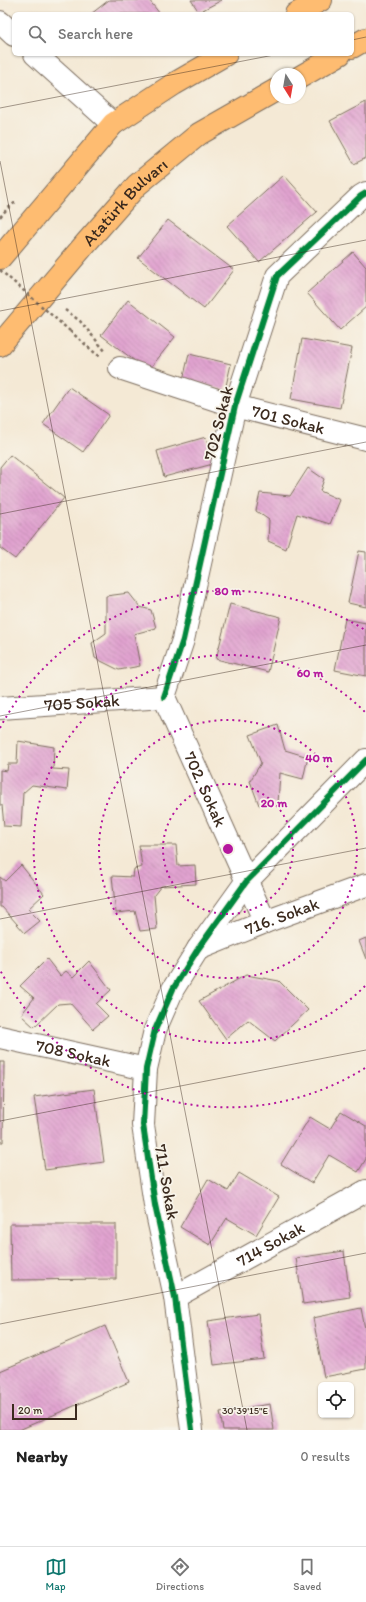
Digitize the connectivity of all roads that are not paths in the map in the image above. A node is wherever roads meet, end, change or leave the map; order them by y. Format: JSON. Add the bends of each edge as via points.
{"nodes":[{"id":1,"x":321,"y":0,"type":"edge"},
{"id":2,"x":300,"y":12,"type":"edge"},
{"id":3,"x":0,"y":22,"type":"edge"},
{"id":4,"x":12,"y":33,"type":"edge"},
{"id":5,"x":366,"y":39,"type":"edge"},
{"id":6,"x":354,"y":46,"type":"edge"},
{"id":7,"x":38,"y":56,"type":"edge"},
{"id":8,"x":223,"y":56,"type":"edge"},
{"id":9,"x":337,"y":56,"type":"edge"},
{"id":10,"x":306,"y":74,"type":"edge"},
{"id":11,"x":270,"y":93,"type":"edge"},
{"id":12,"x":113,"y":124,"type":"junction"},
{"id":13,"x":366,"y":193,"type":"edge"},
{"id":14,"x":0,"y":258,"type":"edge"},
{"id":15,"x":0,"y":345,"type":"edge"},
{"id":16,"x":120,"y":368,"type":"road end"},
{"id":17,"x":235,"y":406,"type":"junction"},
{"id":18,"x":366,"y":439,"type":"edge"},
{"id":19,"x":164,"y":697,"type":"junction"},
{"id":20,"x":0,"y":708,"type":"edge"},
{"id":21,"x":366,"y":760,"type":"edge"},
{"id":22,"x":246,"y":882,"type":"junction"},
{"id":23,"x":366,"y":885,"type":"edge"},
{"id":24,"x":265,"y":922,"type":"junction"},
{"id":25,"x":198,"y":949,"type":"junction"},
{"id":26,"x":0,"y":1037,"type":"edge"},
{"id":27,"x":146,"y":1068,"type":"junction"},
{"id":28,"x":366,"y":1191,"type":"edge"},
{"id":29,"x":175,"y":1297,"type":"junction"},
{"id":30,"x":192,"y":1430,"type":"edge"}],
"edges":[{"from":1,"to":2,"type":"main road"},
{"from":3,"to":4,"type":"street"},
{"from":5,"to":6,"type":"main road"},
{"from":7,"to":12,"type":"street"},
{"from":8,"to":12,"type":"main road"},
{"from":9,"to":10,"type":"main road"},
{"from":11,"to":15,"type":"main road","name":"Atatürk Bulvarı","via":[[199,134],[137,185]]},
{"from":12,"to":14,"type":"main road"},
{"from":13,"to":17,"type":"street","name":"702 Sokak","via":[[277,276]]},
{"from":16,"to":17,"type":"street","name":"701 Sokak"},
{"from":17,"to":18,"type":"street","name":"701 Sokak"},
{"from":17,"to":19,"type":"street","name":"702 Sokak","via":[[183,640]]},
{"from":19,"to":20,"type":"street","name":"705 Sokak"},
{"from":19,"to":22,"type":"street","name":"702. Sokak"},
{"from":21,"to":22,"type":"street","name":"711. Sokak"},
{"from":22,"to":24,"type":"street","name":"702. Sokak"},
{"from":22,"to":25,"type":"street","name":"711. Sokak"},
{"from":23,"to":24,"type":"street","name":"716. Sokak"},
{"from":24,"to":25,"type":"street","name":"716. Sokak"},
{"from":25,"to":27,"type":"street","name":"711. Sokak","via":[[173,989],[155,1030]]},
{"from":26,"to":27,"type":"street","name":"708 Sokak"},
{"from":27,"to":29,"type":"street","name":"711. Sokak","via":[[143,1125],[155,1205]]},
{"from":28,"to":29,"type":"street","name":"714 Sokak"},
{"from":29,"to":30,"type":"street","name":"711. Sokak"}]}
